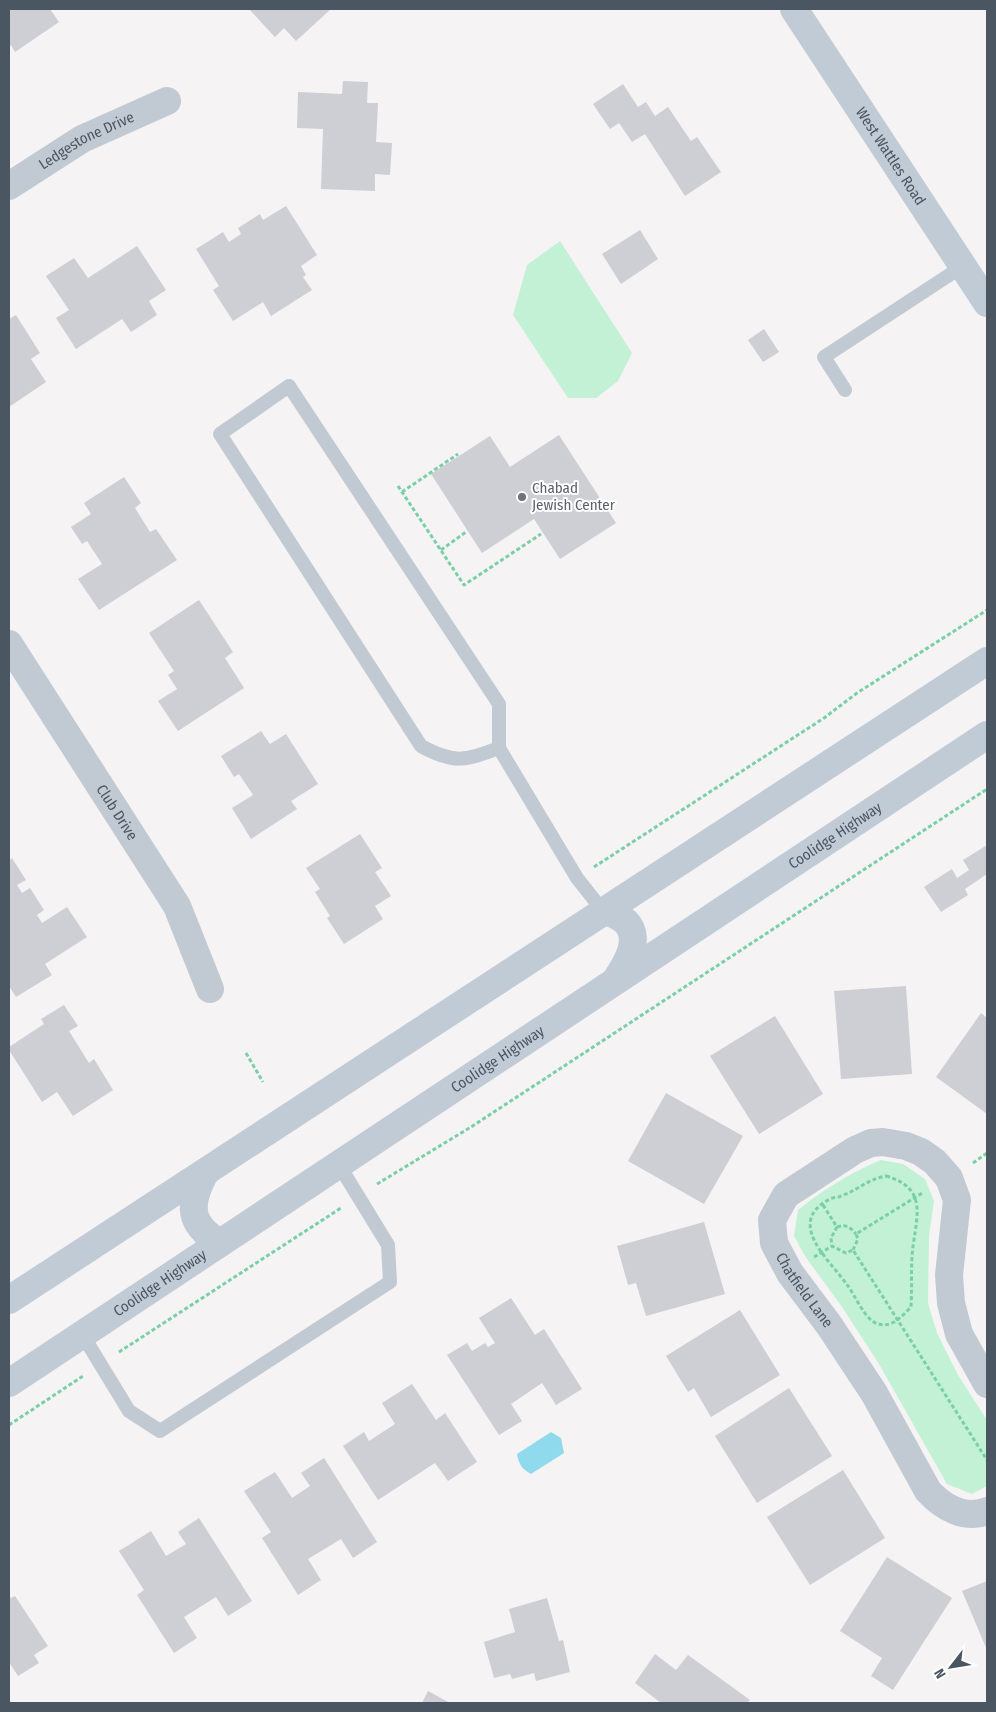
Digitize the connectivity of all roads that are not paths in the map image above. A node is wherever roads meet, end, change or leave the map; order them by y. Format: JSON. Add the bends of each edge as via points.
{"nodes":[{"id":1,"x":794,"y":9,"type":"edge"},
{"id":2,"x":166,"y":101,"type":"dead end"},
{"id":3,"x":9,"y":186,"type":"edge"},
{"id":4,"x":963,"y":266,"type":"junction"},
{"id":5,"x":987,"y":303,"type":"edge"},
{"id":6,"x":846,"y":390,"type":"dead end"},
{"id":7,"x":9,"y":644,"type":"edge"},
{"id":8,"x":987,"y":661,"type":"edge"},
{"id":9,"x":987,"y":735,"type":"edge"},
{"id":10,"x":499,"y":748,"type":"junction"},
{"id":11,"x":603,"y":911,"type":"junction"},
{"id":12,"x":613,"y":983,"type":"junction"},
{"id":13,"x":210,"y":989,"type":"dead end"},
{"id":14,"x":339,"y":1165,"type":"junction"},
{"id":15,"x":205,"y":1173,"type":"junction"},
{"id":16,"x":220,"y":1243,"type":"junction"},
{"id":17,"x":9,"y":1300,"type":"edge"},
{"id":18,"x":82,"y":1334,"type":"junction"},
{"id":19,"x":9,"y":1383,"type":"edge"},
{"id":20,"x":987,"y":1384,"type":"edge"},
{"id":21,"x":987,"y":1511,"type":"edge"}],
"edges":[{"from":1,"to":4,"type":"main road","name":"West Wattles Road"},
{"from":2,"to":3,"type":"street","name":"Ledgestone Drive","via":[[82,139]]},
{"from":4,"to":5,"type":"main road","name":"West Wattles Road"},
{"from":4,"to":6,"type":"lane","via":[[824,357]]},
{"from":7,"to":13,"type":"street","name":"Club Drive","via":[[177,906]]},
{"from":8,"to":11,"type":"main road"},
{"from":9,"to":12,"type":"main road","name":"Coolidge Highway"},
{"from":10,"to":10,"type":"lane","via":[[498,704],[289,386],[220,434],[421,746],[452,760]]},
{"from":10,"to":11,"type":"lane","via":[[577,878]]},
{"from":11,"to":12,"type":"main road","via":[[626,922],[633,935],[634,948],[629,961]]},
{"from":11,"to":15,"type":"main road"},
{"from":12,"to":14,"type":"main road","name":"Coolidge Highway"},
{"from":14,"to":16,"type":"main road","name":"Coolidge Highway"},
{"from":14,"to":18,"type":"lane","via":[[388,1245],[390,1282],[160,1431],[129,1411]]},
{"from":15,"to":16,"type":"main road","via":[[194,1193],[193,1207],[198,1224],[208,1236]]},
{"from":15,"to":17,"type":"main road"},
{"from":16,"to":18,"type":"main road","name":"Coolidge Highway"},
{"from":18,"to":19,"type":"main road","name":"Coolidge Highway"},
{"from":20,"to":21,"type":"street","name":"Chatfield Lane","via":[[959,1334],[951,1303],[949,1276],[957,1200],[949,1178],[936,1162],[906,1146],[871,1143],[786,1195],[772,1220],[774,1243],[790,1273],[874,1393],[928,1491],[949,1509],[970,1514]]}]}
